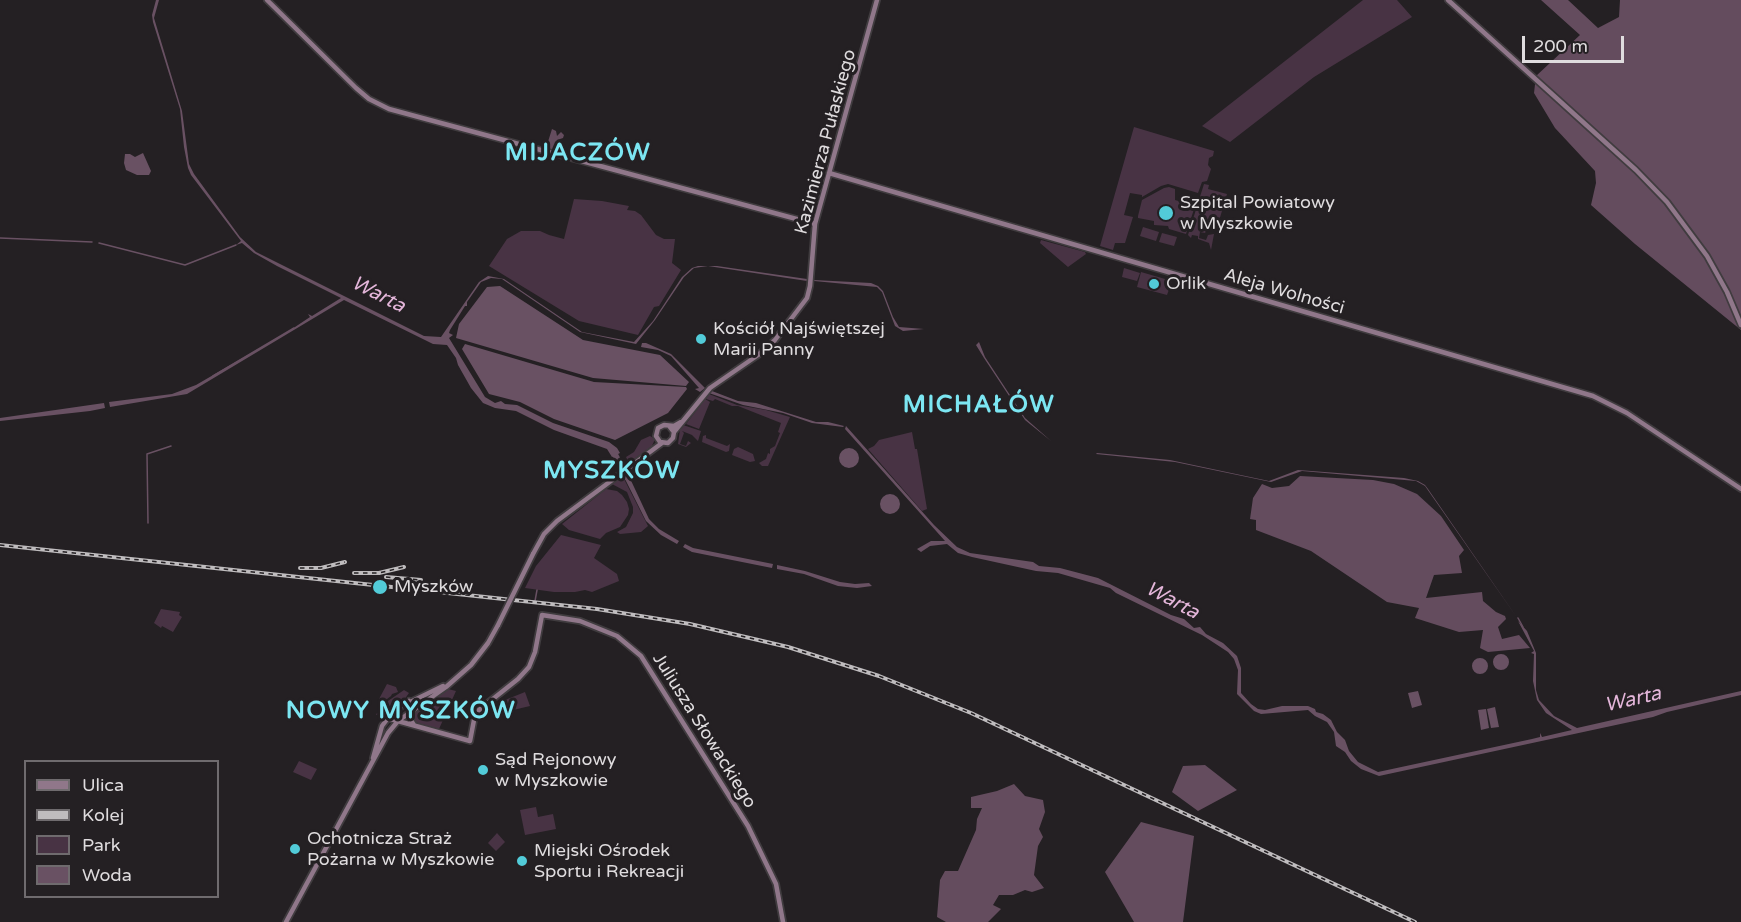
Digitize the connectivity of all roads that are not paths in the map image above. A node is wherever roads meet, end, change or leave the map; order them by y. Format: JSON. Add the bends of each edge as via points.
{"nodes":[{"id":1,"x":267,"y":0,"type":"edge"},
{"id":2,"x":877,"y":0,"type":"edge"},
{"id":3,"x":1448,"y":0,"type":"edge"},
{"id":4,"x":829,"y":173,"type":"junction"},
{"id":5,"x":815,"y":224,"type":"junction"},
{"id":6,"x":1741,"y":325,"type":"edge"},
{"id":7,"x":685,"y":418,"type":"junction"},
{"id":8,"x":670,"y":427,"type":"junction"},
{"id":9,"x":674,"y":432,"type":"junction"},
{"id":10,"x":660,"y":441,"type":"junction"},
{"id":11,"x":1741,"y":489,"type":"edge"},
{"id":12,"x":453,"y":681,"type":"junction"},
{"id":13,"x":409,"y":701,"type":"junction"},
{"id":14,"x":412,"y":711,"type":"junction"},
{"id":15,"x":388,"y":719,"type":"junction"},
{"id":16,"x":398,"y":721,"type":"junction"},
{"id":17,"x":416,"y":727,"type":"junction"},
{"id":18,"x":371,"y":764,"type":"junction"},
{"id":19,"x":286,"y":922,"type":"edge"},
{"id":20,"x":783,"y":922,"type":"edge"}],
"edges":[{"from":1,"to":5,"type":"street","via":[[356,88],[389,109]]},
{"from":2,"to":4,"type":"street","name":"Kazimierza Pułaskiego"},
{"from":3,"to":6,"type":"street","via":[[1667,202],[1714,268]]},
{"from":4,"to":5,"type":"street","name":"Kazimierza Pułaskiego"},
{"from":4,"to":11,"type":"street","name":"Aleja Wolności","via":[[1593,396]]},
{"from":5,"to":7,"type":"street","name":"Kazimierza Pułaskiego","via":[[810,285],[802,305],[770,345],[710,388]]},
{"from":7,"to":8,"type":"street","name":"Kazimierza Pułaskiego"},
{"from":7,"to":9,"type":"street","name":"Kazimierza Pułaskiego"},
{"from":8,"to":9,"type":"street"},
{"from":8,"to":10,"type":"street","via":[[658,428]]},
{"from":9,"to":10,"type":"street","via":[[670,442]]},
{"from":10,"to":12,"type":"street","bridge":true,"via":[[544,534],[480,656]]},
{"from":12,"to":13,"type":"street"},
{"from":12,"to":14,"type":"street"},
{"from":13,"to":14,"type":"street"},
{"from":13,"to":15,"type":"street"},
{"from":14,"to":16,"type":"street"},
{"from":14,"to":17,"type":"street","via":[[410,719]]},
{"from":15,"to":16,"type":"street"},
{"from":15,"to":18,"type":"street","via":[[380,729]]},
{"from":16,"to":17,"type":"street"},
{"from":16,"to":18,"type":"street"},
{"from":17,"to":20,"type":"street","name":"Juliusza Słowackiego","via":[[470,741],[479,710],[529,667],[536,652],[542,615],[580,621],[606,631],[640,656],[748,826],[776,884]]},
{"from":18,"to":19,"type":"street"}]}
